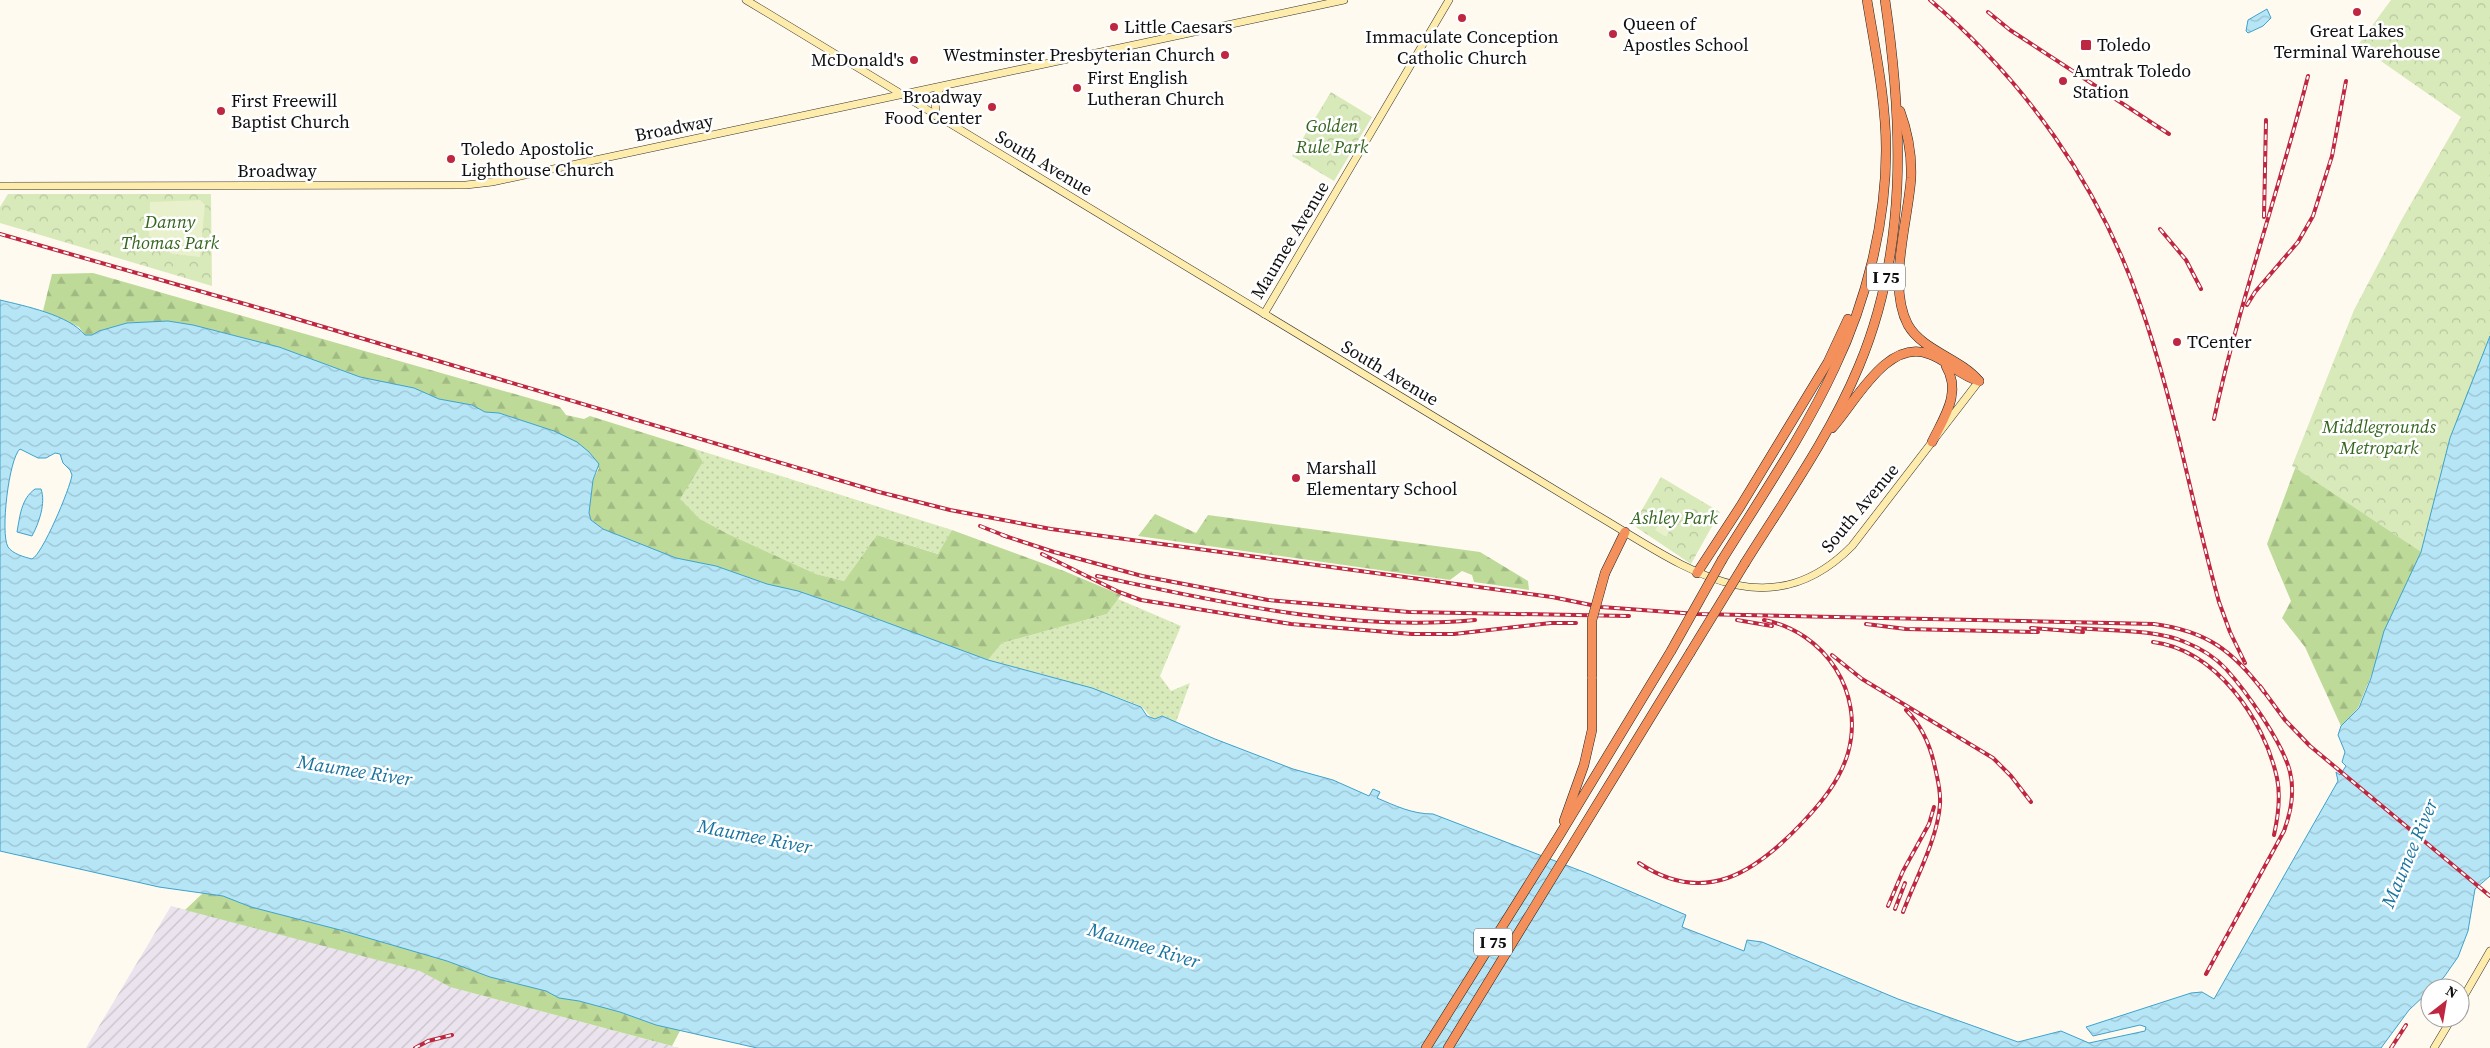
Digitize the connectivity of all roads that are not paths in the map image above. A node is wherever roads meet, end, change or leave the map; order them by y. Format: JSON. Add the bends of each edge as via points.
{"nodes":[{"id":1,"x":746,"y":0,"type":"edge"},
{"id":2,"x":1344,"y":0,"type":"edge"},
{"id":3,"x":1449,"y":0,"type":"edge"},
{"id":4,"x":1861,"y":0,"type":"edge"},
{"id":5,"x":1867,"y":0,"type":"edge"},
{"id":6,"x":1885,"y":0,"type":"edge"},
{"id":7,"x":1871,"y":23,"type":"junction"},
{"id":8,"x":941,"y":87,"type":"junction"},
{"id":9,"x":902,"y":95,"type":"junction"},
{"id":10,"x":1898,"y":104,"type":"junction"},
{"id":11,"x":936,"y":116,"type":"junction"},
{"id":12,"x":0,"y":186,"type":"edge"},
{"id":13,"x":1874,"y":251,"type":"junction"},
{"id":14,"x":1264,"y":314,"type":"junction"},
{"id":15,"x":1945,"y":363,"type":"junction"},
{"id":16,"x":1979,"y":382,"type":"junction"},
{"id":17,"x":1823,"y":438,"type":"junction"},
{"id":18,"x":1932,"y":442,"type":"junction"},
{"id":19,"x":1625,"y":532,"type":"junction"},
{"id":20,"x":1697,"y":573,"type":"junction"},
{"id":21,"x":1559,"y":836,"type":"junction"},
{"id":22,"x":2490,"y":951,"type":"edge"},
{"id":23,"x":2470,"y":986,"type":"edge"},
{"id":24,"x":2446,"y":1028,"type":"edge"},
{"id":25,"x":1426,"y":1048,"type":"edge"},
{"id":26,"x":1448,"y":1048,"type":"edge"},
{"id":27,"x":2434,"y":1048,"type":"edge"}],
"edges":[{"from":1,"to":9,"type":"street","name":"South Avenue"},
{"from":2,"to":8,"type":"street","name":"Broadway"},
{"from":3,"to":14,"type":"street","name":"Maumee Avenue"},
{"from":4,"to":7,"type":"highway","via":[[1864,14]]},
{"from":5,"to":7,"type":"highway","number":"I 75"},
{"from":6,"to":10,"type":"highway","number":"I 75"},
{"from":7,"to":13,"type":"highway","name":"I 75","number":"I 75","via":[[1886,149]]},
{"from":8,"to":9,"type":"street","name":"Broadway"},
{"from":8,"to":11,"type":"street","via":[[935,98]]},
{"from":9,"to":11,"type":"street","name":"South Avenue"},
{"from":9,"to":12,"type":"street","name":"Broadway","via":[[478,184]]},
{"from":10,"to":16,"type":"highway","via":[[1910,142],[1911,177],[1898,289],[1900,308],[1909,327],[1972,372]]},
{"from":10,"to":17,"type":"highway","number":"I 75","via":[[1898,180],[1888,272],[1859,365]]},
{"from":11,"to":14,"type":"street","name":"South Avenue"},
{"from":13,"to":20,"type":"highway","via":[[1828,362]]},
{"from":13,"to":21,"type":"highway","name":"I 75","number":"I 75","bridge":true,"via":[[1856,315],[1835,369]]},
{"from":14,"to":19,"type":"street","name":"South Avenue"},
{"from":15,"to":16,"type":"highway"},
{"from":15,"to":17,"type":"highway","via":[[1919,351],[1897,355],[1875,374]]},
{"from":15,"to":18,"type":"highway","via":[[1954,383],[1953,395]]},
{"from":16,"to":18,"type":"street","name":"South Avenue"},
{"from":17,"to":26,"type":"highway","number":"I 75","bridge":true},
{"from":18,"to":20,"type":"street","name":"South Avenue","via":[[1852,546],[1818,573],[1791,585],[1758,588],[1730,585]]},
{"from":19,"to":20,"type":"street","name":"South Avenue"},
{"from":19,"to":21,"type":"highway","bridge":true,"via":[[1605,573],[1592,620],[1592,730],[1584,765]]},
{"from":21,"to":25,"type":"highway","name":"I 75","number":"I 75"},
{"from":22,"to":23,"type":"street"},
{"from":24,"to":27,"type":"street"}]}
